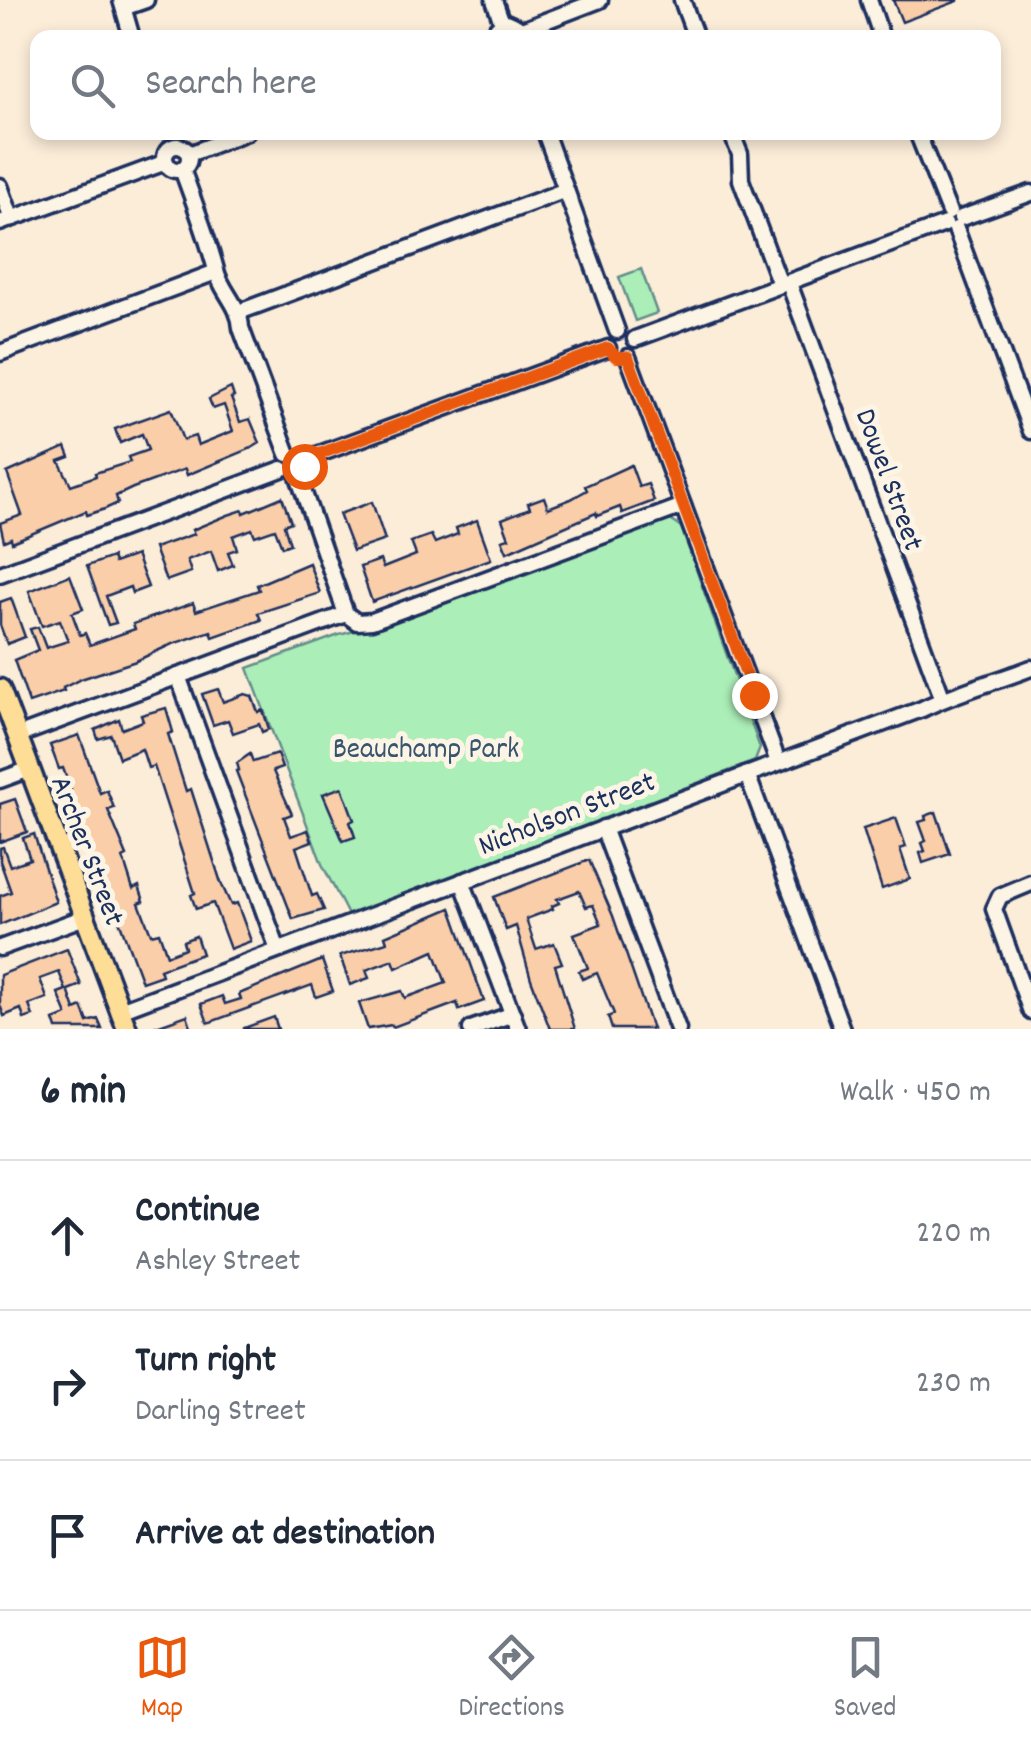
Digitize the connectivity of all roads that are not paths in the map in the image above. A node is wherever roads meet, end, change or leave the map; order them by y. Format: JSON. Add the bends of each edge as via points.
{"nodes":[{"id":1,"x":146,"y":0,"type":"edge"},
{"id":2,"x":494,"y":0,"type":"edge"},
{"id":3,"x":600,"y":0,"type":"edge"},
{"id":4,"x":682,"y":0,"type":"edge"},
{"id":5,"x":869,"y":0,"type":"edge"},
{"id":6,"x":124,"y":4,"type":"edge"},
{"id":7,"x":130,"y":30,"type":"edge"},
{"id":8,"x":499,"y":30,"type":"edge"},
{"id":9,"x":529,"y":30,"type":"edge"},
{"id":10,"x":693,"y":30,"type":"edge"},
{"id":11,"x":879,"y":30,"type":"edge"},
{"id":12,"x":170,"y":140,"type":"edge"},
{"id":13,"x":225,"y":140,"type":"edge"},
{"id":14,"x":548,"y":140,"type":"edge"},
{"id":15,"x":735,"y":140,"type":"edge"},
{"id":16,"x":921,"y":140,"type":"edge"},
{"id":17,"x":189,"y":154,"type":"junction"},
{"id":18,"x":166,"y":162,"type":"junction"},
{"id":19,"x":182,"y":169,"type":"junction"},
{"id":20,"x":0,"y":186,"type":"edge"},
{"id":21,"x":566,"y":190,"type":"junction"},
{"id":22,"x":1031,"y":192,"type":"edge"},
{"id":23,"x":6,"y":220,"type":"edge"},
{"id":24,"x":953,"y":221,"type":"junction"},
{"id":25,"x":216,"y":272,"type":"junction"},
{"id":26,"x":784,"y":282,"type":"junction"},
{"id":27,"x":239,"y":312,"type":"junction"},
{"id":28,"x":618,"y":331,"type":"junction"},
{"id":29,"x":635,"y":339,"type":"junction"},
{"id":30,"x":608,"y":348,"type":"junction"},
{"id":31,"x":0,"y":353,"type":"edge"},
{"id":32,"x":628,"y":357,"type":"junction"},
{"id":33,"x":1031,"y":430,"type":"edge"},
{"id":34,"x":291,"y":461,"type":"junction"},
{"id":35,"x":683,"y":506,"type":"junction"},
{"id":36,"x":0,"y":574,"type":"edge"},
{"id":37,"x":346,"y":614,"type":"junction"},
{"id":38,"x":1031,"y":668,"type":"edge"},
{"id":39,"x":178,"y":676,"type":"junction"},
{"id":40,"x":0,"y":690,"type":"edge"},
{"id":41,"x":942,"y":697,"type":"junction"},
{"id":42,"x":17,"y":736,"type":"junction"},
{"id":43,"x":778,"y":762,"type":"junction"},
{"id":44,"x":30,"y":769,"type":"junction"},
{"id":45,"x":748,"y":774,"type":"junction"},
{"id":46,"x":0,"y":780,"type":"edge"},
{"id":47,"x":603,"y":828,"type":"junction"},
{"id":48,"x":462,"y":881,"type":"junction"},
{"id":49,"x":1031,"y":883,"type":"edge"},
{"id":50,"x":85,"y":916,"type":"junction"},
{"id":51,"x":0,"y":948,"type":"edge"},
{"id":52,"x":278,"y":950,"type":"junction"},
{"id":53,"x":120,"y":1010,"type":"junction"},
{"id":54,"x":1031,"y":1012,"type":"edge"},
{"id":55,"x":515,"y":1022,"type":"edge"},
{"id":56,"x":127,"y":1029,"type":"edge"},
{"id":57,"x":472,"y":1029,"type":"edge"},
{"id":58,"x":678,"y":1029,"type":"edge"},
{"id":59,"x":842,"y":1029,"type":"edge"}],
"edges":[{"from":1,"to":6,"type":"street"},
{"from":2,"to":8,"type":"street"},
{"from":3,"to":9,"type":"street"},
{"from":4,"to":10,"type":"street"},
{"from":5,"to":11,"type":"street"},
{"from":6,"to":7,"type":"street"},
{"from":12,"to":17,"type":"street"},
{"from":12,"to":18,"type":"street"},
{"from":13,"to":17,"type":"street"},
{"from":14,"to":21,"type":"street"},
{"from":15,"to":26,"type":"street","name":"Dowel Street","via":[[741,180]]},
{"from":16,"to":24,"type":"street"},
{"from":17,"to":19,"type":"street"},
{"from":18,"to":19,"type":"street"},
{"from":18,"to":23,"type":"street"},
{"from":19,"to":25,"type":"street"},
{"from":20,"to":23,"type":"street"},
{"from":21,"to":27,"type":"street"},
{"from":21,"to":28,"type":"street"},
{"from":22,"to":24,"type":"street"},
{"from":24,"to":26,"type":"street"},
{"from":24,"to":33,"type":"street"},
{"from":25,"to":27,"type":"street"},
{"from":25,"to":31,"type":"street"},
{"from":26,"to":29,"type":"street"},
{"from":26,"to":41,"type":"street","name":"Dowel Street"},
{"from":27,"to":34,"type":"street"},
{"from":28,"to":29,"type":"street"},
{"from":28,"to":30,"type":"street"},
{"from":29,"to":32,"type":"street"},
{"from":30,"to":32,"type":"street"},
{"from":30,"to":34,"type":"street"},
{"from":32,"to":35,"type":"street"},
{"from":34,"to":36,"type":"street"},
{"from":34,"to":37,"type":"street","via":[[304,469],[298,476]]},
{"from":35,"to":37,"type":"street","via":[[372,621]]},
{"from":35,"to":43,"type":"street"},
{"from":37,"to":39,"type":"street"},
{"from":38,"to":41,"type":"street","name":"Nicholson Street"},
{"from":39,"to":42,"type":"street"},
{"from":39,"to":52,"type":"street"},
{"from":40,"to":42,"type":"main road","name":"Archer Street"},
{"from":41,"to":43,"type":"street","name":"Nicholson Street"},
{"from":42,"to":44,"type":"main road","name":"Archer Street"},
{"from":43,"to":45,"type":"street","name":"Nicholson Street"},
{"from":44,"to":46,"type":"street"},
{"from":44,"to":50,"type":"main road","name":"Archer Street"},
{"from":45,"to":47,"type":"street","name":"Nicholson Street"},
{"from":45,"to":59,"type":"street"},
{"from":47,"to":48,"type":"street","name":"Nicholson Street"},
{"from":47,"to":58,"type":"street"},
{"from":48,"to":52,"type":"street","name":"Nicholson Street"},
{"from":48,"to":55,"type":"street"},
{"from":49,"to":54,"type":"street","via":[[1000,896],[994,909]]},
{"from":50,"to":51,"type":"street"},
{"from":50,"to":53,"type":"main road","name":"Archer Street"},
{"from":52,"to":53,"type":"street","name":"Nicholson Street"},
{"from":53,"to":56,"type":"main road","name":"Archer Street"},
{"from":55,"to":57,"type":"street"}]}
